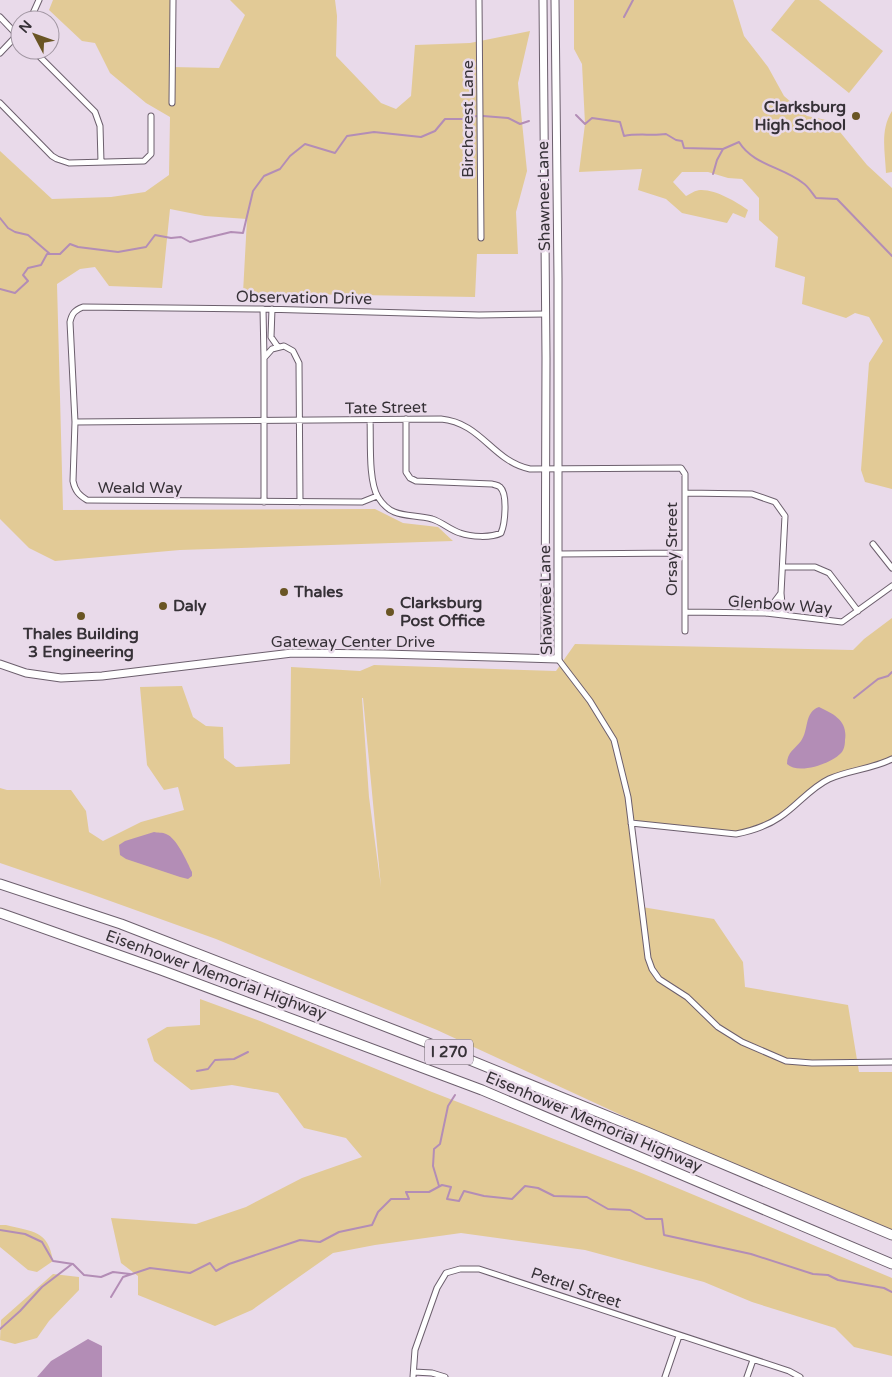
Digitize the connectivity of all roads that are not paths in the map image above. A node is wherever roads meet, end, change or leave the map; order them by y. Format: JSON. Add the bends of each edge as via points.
{"nodes":[{"id":1,"x":173,"y":0,"type":"edge"},
{"id":2,"x":479,"y":0,"type":"edge"},
{"id":3,"x":543,"y":0,"type":"edge"},
{"id":4,"x":555,"y":0,"type":"edge"},
{"id":5,"x":0,"y":17,"type":"edge"},
{"id":6,"x":10,"y":26,"type":"edge"},
{"id":7,"x":10,"y":44,"type":"edge"},
{"id":8,"x":0,"y":53,"type":"edge"},
{"id":9,"x":42,"y":60,"type":"edge"},
{"id":10,"x":0,"y":103,"type":"edge"},
{"id":11,"x":172,"y":104,"type":"dead end"},
{"id":12,"x":150,"y":116,"type":"dead end"},
{"id":13,"x":100,"y":162,"type":"junction"},
{"id":14,"x":481,"y":238,"type":"dead end"},
{"id":15,"x":263,"y":309,"type":"junction"},
{"id":16,"x":272,"y":309,"type":"junction"},
{"id":17,"x":546,"y":314,"type":"junction"},
{"id":18,"x":70,"y":322,"type":"joint"},
{"id":19,"x":278,"y":346,"type":"junction"},
{"id":20,"x":264,"y":358,"type":"junction"},
{"id":21,"x":406,"y":419,"type":"junction"},
{"id":22,"x":298,"y":420,"type":"junction"},
{"id":23,"x":370,"y":420,"type":"junction"},
{"id":24,"x":263,"y":421,"type":"junction"},
{"id":25,"x":75,"y":422,"type":"junction"},
{"id":26,"x":681,"y":468,"type":"joint"},
{"id":27,"x":546,"y":470,"type":"junction"},
{"id":28,"x":558,"y":470,"type":"junction"},
{"id":29,"x":685,"y":494,"type":"junction"},
{"id":30,"x":377,"y":496,"type":"junction"},
{"id":31,"x":264,"y":502,"type":"junction"},
{"id":32,"x":300,"y":502,"type":"junction"},
{"id":33,"x":873,"y":544,"type":"dead end"},
{"id":34,"x":685,"y":553,"type":"junction"},
{"id":35,"x":558,"y":554,"type":"junction"},
{"id":36,"x":783,"y":567,"type":"junction"},
{"id":37,"x":892,"y":568,"type":"edge"},
{"id":38,"x":892,"y":586,"type":"edge"},
{"id":39,"x":781,"y":593,"type":"junction"},
{"id":40,"x":858,"y":610,"type":"junction"},
{"id":41,"x":685,"y":612,"type":"junction"},
{"id":42,"x":766,"y":613,"type":"junction"},
{"id":43,"x":783,"y":615,"type":"junction"},
{"id":44,"x":685,"y":631,"type":"dead end"},
{"id":45,"x":545,"y":658,"type":"junction"},
{"id":46,"x":558,"y":659,"type":"junction"},
{"id":47,"x":0,"y":664,"type":"edge"},
{"id":48,"x":892,"y":759,"type":"edge"},
{"id":49,"x":631,"y":823,"type":"junction"},
{"id":50,"x":0,"y":884,"type":"edge"},
{"id":51,"x":0,"y":913,"type":"edge"},
{"id":52,"x":892,"y":1062,"type":"edge"},
{"id":53,"x":892,"y":1236,"type":"edge"},
{"id":54,"x":892,"y":1264,"type":"edge"},
{"id":55,"x":679,"y":1336,"type":"junction"},
{"id":56,"x":753,"y":1360,"type":"junction"},
{"id":57,"x":413,"y":1374,"type":"edge"},
{"id":58,"x":445,"y":1377,"type":"edge"},
{"id":59,"x":665,"y":1377,"type":"edge"},
{"id":60,"x":747,"y":1377,"type":"edge"},
{"id":61,"x":800,"y":1377,"type":"edge"}],
"edges":[{"from":1,"to":11,"type":"street"},
{"from":2,"to":14,"type":"street","name":"Birchcrest Lane"},
{"from":3,"to":17,"type":"street","name":"Shawnee Lane"},
{"from":4,"to":28,"type":"street","name":"Shawnee Lane"},
{"from":5,"to":6,"type":"street"},
{"from":7,"to":8,"type":"street"},
{"from":9,"to":13,"type":"street","via":[[95,112],[100,126]]},
{"from":10,"to":13,"type":"street","via":[[57,159],[69,163]]},
{"from":12,"to":13,"type":"street","via":[[151,154],[148,158],[144,161]]},
{"from":15,"to":16,"type":"street","name":"Observation Drive"},
{"from":15,"to":18,"type":"street","name":"Observation Drive","via":[[83,307],[75,310]]},
{"from":15,"to":20,"type":"street"},
{"from":16,"to":17,"type":"street","name":"Observation Drive"},
{"from":16,"to":19,"type":"street","via":[[272,337]]},
{"from":17,"to":27,"type":"street","name":"Shawnee Lane"},
{"from":18,"to":25,"type":"street","name":"Weald Way"},
{"from":19,"to":20,"type":"street"},
{"from":19,"to":22,"type":"street","via":[[293,351],[299,362]]},
{"from":20,"to":24,"type":"street"},
{"from":21,"to":23,"type":"street","name":"Tate Street"},
{"from":21,"to":27,"type":"street","name":"Tate Street","via":[[452,420],[477,433],[517,466]]},
{"from":21,"to":30,"type":"street","via":[[406,472],[410,478],[500,487],[505,495],[504,526],[496,536],[470,536],[433,519],[394,512]]},
{"from":22,"to":23,"type":"street","name":"Tate Street"},
{"from":22,"to":24,"type":"street","name":"Tate Street"},
{"from":22,"to":32,"type":"street"},
{"from":23,"to":30,"type":"street","via":[[373,484]]},
{"from":24,"to":25,"type":"street","name":"Tate Street"},
{"from":24,"to":31,"type":"street"},
{"from":25,"to":31,"type":"street","name":"Weald Way","via":[[74,489],[87,500]]},
{"from":26,"to":28,"type":"street","name":"Tate Street"},
{"from":26,"to":29,"type":"street","name":"Orsay Street"},
{"from":27,"to":28,"type":"street","name":"Tate Street"},
{"from":27,"to":45,"type":"street","name":"Shawnee Lane"},
{"from":28,"to":35,"type":"street","name":"Shawnee Lane"},
{"from":29,"to":34,"type":"street","name":"Orsay Street"},
{"from":29,"to":36,"type":"street","via":[[752,494],[775,502],[785,516]]},
{"from":30,"to":32,"type":"street","name":"Weald Way","via":[[362,502]]},
{"from":31,"to":32,"type":"street","name":"Weald Way"},
{"from":33,"to":37,"type":"street"},
{"from":34,"to":35,"type":"street"},
{"from":34,"to":41,"type":"street","name":"Orsay Street"},
{"from":35,"to":46,"type":"street","name":"Shawnee Lane"},
{"from":36,"to":39,"type":"street"},
{"from":36,"to":40,"type":"street","via":[[815,567],[828,573]]},
{"from":38,"to":40,"type":"street","name":"Glenbow Way"},
{"from":39,"to":42,"type":"street"},
{"from":39,"to":43,"type":"street"},
{"from":40,"to":43,"type":"street","name":"Glenbow Way","via":[[842,622]]},
{"from":41,"to":42,"type":"street","name":"Glenbow Way"},
{"from":41,"to":44,"type":"street","name":"Orsay Street"},
{"from":42,"to":43,"type":"street","name":"Glenbow Way"},
{"from":45,"to":46,"type":"street","name":"Gateway Center Drive"},
{"from":45,"to":47,"type":"street","name":"Gateway Center Drive","via":[[292,653],[61,678],[26,673]]},
{"from":46,"to":49,"type":"street","name":"Shawnee Lane","via":[[614,740]]},
{"from":48,"to":49,"type":"street","via":[[830,778],[779,818],[752,831],[736,834]]},
{"from":49,"to":52,"type":"street","name":"Shawnee Lane","via":[[648,958],[659,979],[687,997],[718,1027],[742,1042],[786,1061]]},
{"from":50,"to":53,"type":"highway","name":"Eisenhower Memorial Highway","number":"I 270","via":[[121,924],[428,1043]]},
{"from":51,"to":54,"type":"highway","name":"Eisenhower Memorial Highway","number":"I 270","via":[[482,1090]]},
{"from":55,"to":56,"type":"street","name":"Petrel Street"},
{"from":55,"to":57,"type":"street","name":"Petrel Street","via":[[479,1268],[460,1269],[446,1273],[437,1288],[415,1350]]},
{"from":55,"to":59,"type":"street"},
{"from":56,"to":60,"type":"street"},
{"from":56,"to":61,"type":"street","name":"Petrel Street"},
{"from":57,"to":58,"type":"street","via":[[432,1373]]}]}
